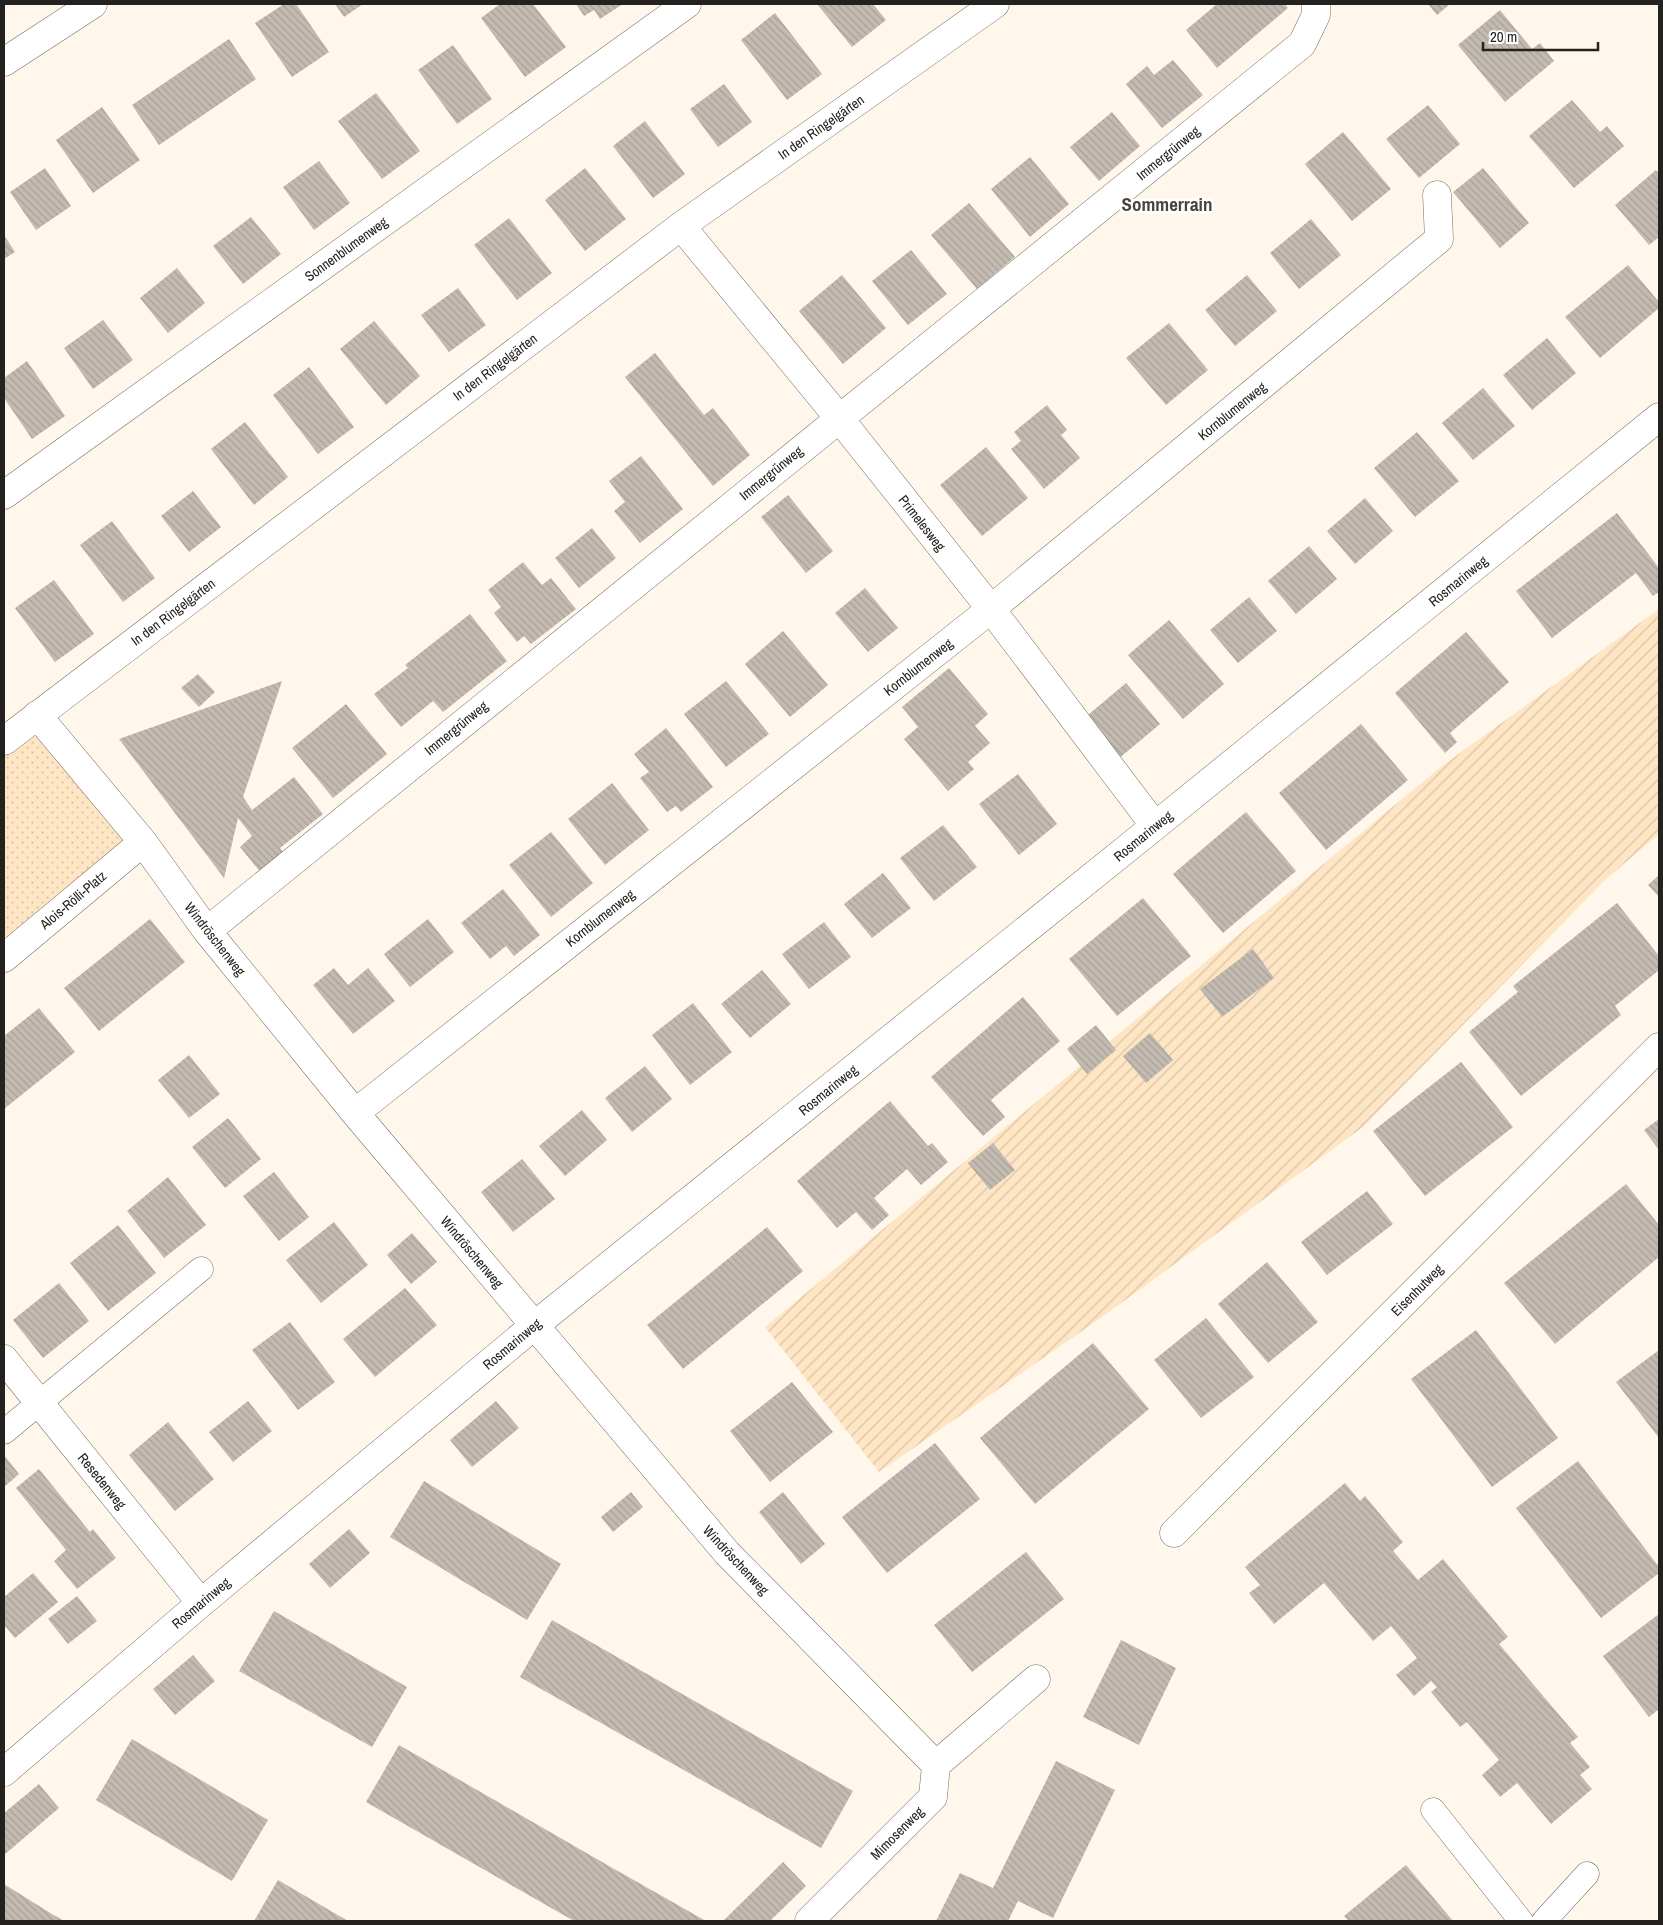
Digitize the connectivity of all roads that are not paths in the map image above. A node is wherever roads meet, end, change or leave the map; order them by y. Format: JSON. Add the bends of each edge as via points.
{"nodes":[{"id":1,"x":93,"y":4,"type":"edge"},
{"id":2,"x":687,"y":4,"type":"edge"},
{"id":3,"x":995,"y":4,"type":"edge"},
{"id":4,"x":1316,"y":4,"type":"edge"},
{"id":5,"x":4,"y":62,"type":"edge"},
{"id":6,"x":1437,"y":195,"type":"dead end"},
{"id":7,"x":681,"y":226,"type":"junction"},
{"id":8,"x":1659,"y":417,"type":"edge"},
{"id":9,"x":839,"y":418,"type":"junction"},
{"id":10,"x":4,"y":495,"type":"edge"},
{"id":11,"x":991,"y":609,"type":"junction"},
{"id":12,"x":37,"y":715,"type":"junction"},
{"id":13,"x":4,"y":741,"type":"edge"},
{"id":14,"x":1155,"y":826,"type":"junction"},
{"id":15,"x":143,"y":842,"type":"junction"},
{"id":16,"x":207,"y":931,"type":"junction"},
{"id":17,"x":4,"y":958,"type":"edge"},
{"id":18,"x":1659,"y":1047,"type":"edge"},
{"id":19,"x":355,"y":1113,"type":"junction"},
{"id":20,"x":201,"y":1269,"type":"dead end"},
{"id":21,"x":535,"y":1325,"type":"junction"},
{"id":22,"x":4,"y":1359,"type":"edge"},
{"id":23,"x":39,"y":1403,"type":"junction"},
{"id":24,"x":4,"y":1432,"type":"edge"},
{"id":25,"x":1174,"y":1533,"type":"dead end"},
{"id":26,"x":201,"y":1603,"type":"junction"},
{"id":27,"x":1036,"y":1680,"type":"dead end"},
{"id":28,"x":936,"y":1765,"type":"junction"},
{"id":29,"x":4,"y":1772,"type":"edge"},
{"id":30,"x":1433,"y":1810,"type":"dead end"},
{"id":31,"x":1587,"y":1874,"type":"dead end"},
{"id":32,"x":810,"y":1921,"type":"edge"},
{"id":33,"x":1521,"y":1921,"type":"edge"},
{"id":34,"x":1544,"y":1921,"type":"edge"}],
"edges":[{"from":1,"to":5,"type":"street"},
{"from":2,"to":10,"type":"street","name":"Sonnenblumenweg"},
{"from":3,"to":7,"type":"street","name":"In den Ringelgärten"},
{"from":4,"to":9,"type":"street","name":"Immergrünweg","via":[[1316,15],[1302,44]]},
{"from":6,"to":11,"type":"street","name":"Kornblumenweg","via":[[1439,240]]},
{"from":7,"to":9,"type":"street","name":"Primelesweg"},
{"from":7,"to":12,"type":"street","name":"In den Ringelgärten"},
{"from":8,"to":14,"type":"street","name":"Rosmarinweg"},
{"from":9,"to":11,"type":"street","name":"Primelesweg"},
{"from":9,"to":16,"type":"street","name":"Immergrünweg"},
{"from":11,"to":14,"type":"street","name":"Primelesweg"},
{"from":11,"to":19,"type":"street","name":"Kornblumenweg"},
{"from":12,"to":13,"type":"street","name":"In den Ringelgärten"},
{"from":12,"to":15,"type":"street","name":"Windröschenweg"},
{"from":14,"to":21,"type":"street","name":"Rosmarinweg"},
{"from":15,"to":16,"type":"street","name":"Windröschenweg"},
{"from":15,"to":17,"type":"street","name":"Alois-Rölli-Platz"},
{"from":16,"to":19,"type":"street","name":"Windröschenweg"},
{"from":18,"to":25,"type":"street","name":"Eisenhutweg"},
{"from":19,"to":21,"type":"street","name":"Windröschenweg"},
{"from":20,"to":23,"type":"lane"},
{"from":21,"to":26,"type":"street","name":"Rosmarinweg"},
{"from":21,"to":28,"type":"street","name":"Windröschenweg","via":[[727,1554]]},
{"from":22,"to":23,"type":"street","name":"Resedenweg"},
{"from":23,"to":24,"type":"lane"},
{"from":23,"to":26,"type":"street","name":"Resedenweg"},
{"from":26,"to":29,"type":"street","name":"Rosmarinweg"},
{"from":27,"to":28,"type":"street"},
{"from":28,"to":32,"type":"street","name":"Mimosenweg","via":[[933,1797]]},
{"from":30,"to":33,"type":"lane"},
{"from":31,"to":34,"type":"lane"}]}
